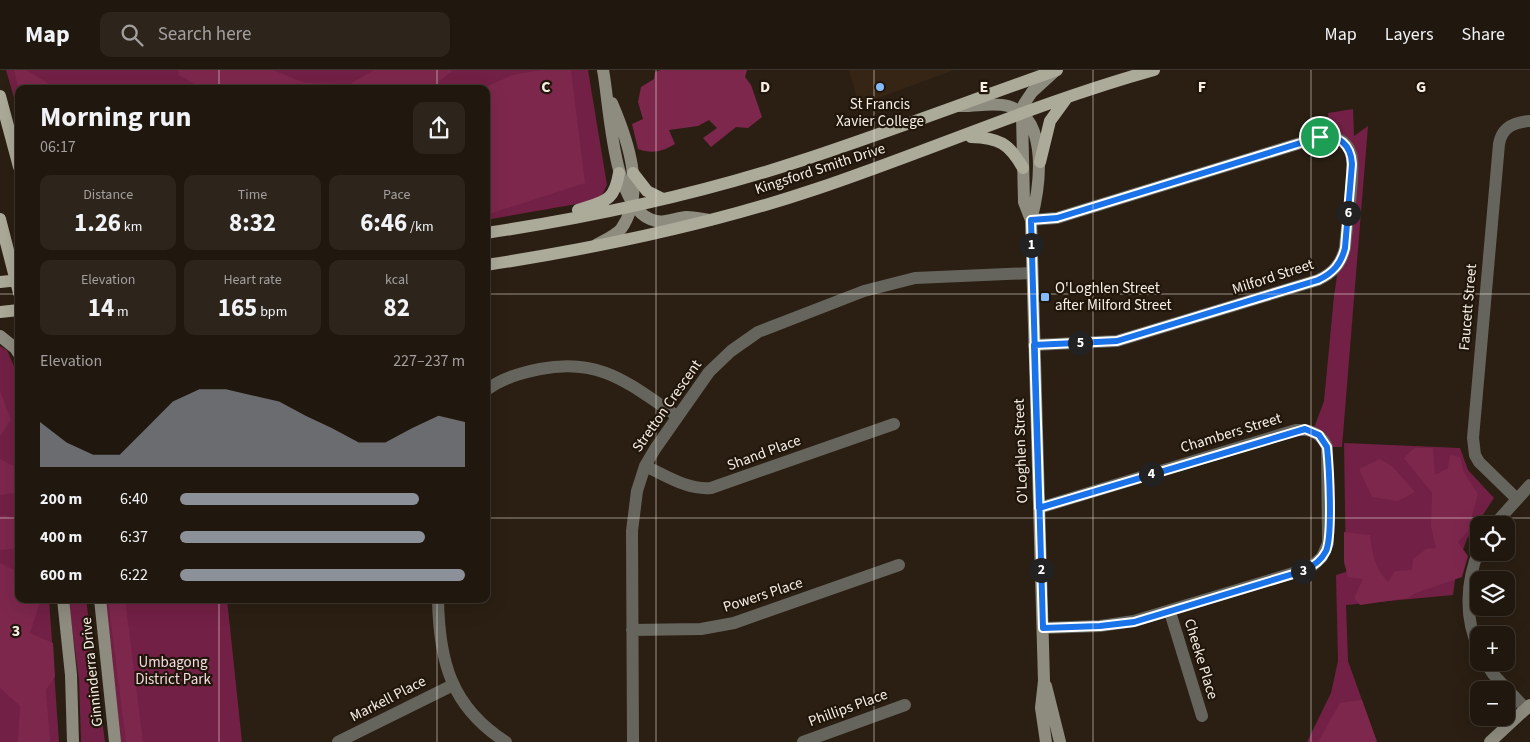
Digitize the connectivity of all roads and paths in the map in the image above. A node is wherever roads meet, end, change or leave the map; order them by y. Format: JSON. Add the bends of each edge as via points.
{"nodes":[{"id":1,"x":603,"y":70,"type":"edge"},
{"id":2,"x":1056,"y":70,"type":"edge"},
{"id":3,"x":1154,"y":70,"type":"edge"},
{"id":4,"x":608,"y":94,"type":"junction"},
{"id":5,"x":0,"y":96,"type":"edge"},
{"id":6,"x":1068,"y":97,"type":"junction"},
{"id":7,"x":957,"y":106,"type":"junction"},
{"id":8,"x":1022,"y":115,"type":"junction"},
{"id":9,"x":1530,"y":121,"type":"edge"},
{"id":10,"x":963,"y":136,"type":"junction"},
{"id":11,"x":15,"y":151,"type":"edge"},
{"id":12,"x":1040,"y":162,"type":"junction"},
{"id":13,"x":1023,"y":168,"type":"junction"},
{"id":14,"x":620,"y":173,"type":"junction"},
{"id":15,"x":633,"y":173,"type":"junction"},
{"id":16,"x":663,"y":200,"type":"junction"},
{"id":17,"x":633,"y":206,"type":"junction"},
{"id":18,"x":0,"y":219,"type":"edge"},
{"id":19,"x":710,"y":220,"type":"junction"},
{"id":20,"x":1031,"y":220,"type":"junction"},
{"id":21,"x":538,"y":226,"type":"junction"},
{"id":22,"x":490,"y":232,"type":"edge"},
{"id":23,"x":592,"y":247,"type":"junction"},
{"id":24,"x":490,"y":264,"type":"edge"},
{"id":25,"x":15,"y":273,"type":"edge"},
{"id":26,"x":1032,"y":273,"type":"junction"},
{"id":27,"x":0,"y":282,"type":"edge"},
{"id":28,"x":15,"y":284,"type":"edge"},
{"id":29,"x":15,"y":310,"type":"edge"},
{"id":30,"x":0,"y":312,"type":"edge"},
{"id":31,"x":0,"y":336,"type":"edge"},
{"id":32,"x":1034,"y":345,"type":"junction"},
{"id":33,"x":15,"y":348,"type":"edge"},
{"id":34,"x":490,"y":388,"type":"edge"},
{"id":35,"x":677,"y":416,"type":"junction"},
{"id":36,"x":894,"y":424,"type":"dead end"},
{"id":37,"x":645,"y":466,"type":"junction"},
{"id":38,"x":1530,"y":485,"type":"edge"},
{"id":39,"x":1517,"y":499,"type":"junction"},
{"id":40,"x":1039,"y":508,"type":"junction"},
{"id":41,"x":1502,"y":516,"type":"edge"},
{"id":42,"x":1476,"y":561,"type":"edge"},
{"id":43,"x":899,"y":565,"type":"dead end"},
{"id":44,"x":63,"y":603,"type":"edge"},
{"id":45,"x":100,"y":603,"type":"edge"},
{"id":46,"x":438,"y":603,"type":"edge"},
{"id":47,"x":1170,"y":612,"type":"junction"},
{"id":48,"x":1472,"y":626,"type":"edge"},
{"id":49,"x":1043,"y":628,"type":"junction"},
{"id":50,"x":632,"y":630,"type":"junction"},
{"id":51,"x":1491,"y":671,"type":"edge"},
{"id":52,"x":1044,"y":681,"type":"junction"},
{"id":53,"x":452,"y":685,"type":"junction"},
{"id":54,"x":904,"y":705,"type":"dead end"},
{"id":55,"x":1528,"y":707,"type":"edge"},
{"id":56,"x":1202,"y":716,"type":"dead end"},
{"id":57,"x":73,"y":742,"type":"edge"},
{"id":58,"x":116,"y":742,"type":"edge"},
{"id":59,"x":338,"y":742,"type":"edge"},
{"id":60,"x":506,"y":742,"type":"edge"},
{"id":61,"x":633,"y":742,"type":"edge"},
{"id":62,"x":803,"y":742,"type":"edge"},
{"id":63,"x":1046,"y":742,"type":"edge"},
{"id":64,"x":1060,"y":742,"type":"edge"},
{"id":65,"x":1490,"y":742,"type":"edge"}],
"edges":[{"from":1,"to":4,"type":"street"},
{"from":2,"to":7,"type":"main road","name":"Kingsford Smith Drive"},
{"from":2,"to":8,"type":"street","name":"O'Loghlen Street","via":[[1032,92],[1024,104]]},
{"from":3,"to":6,"type":"main road","name":"Kingsford Smith Drive"},
{"from":4,"to":14,"type":"street"},
{"from":4,"to":15,"type":"street","via":[[622,125]]},
{"from":5,"to":11,"type":"main road"},
{"from":6,"to":8,"type":"main road","name":"Kingsford Smith Drive"},
{"from":6,"to":12,"type":"main road","via":[[1050,121]]},
{"from":7,"to":8,"type":"street","via":[[1009,106]]},
{"from":7,"to":16,"type":"main road","name":"Kingsford Smith Drive","via":[[804,160]]},
{"from":8,"to":10,"type":"main road","name":"Kingsford Smith Drive"},
{"from":8,"to":12,"type":"street","name":"O'Loghlen Street","via":[[1037,140]]},
{"from":8,"to":13,"type":"street","name":"O'Loghlen Street"},
{"from":9,"to":39,"type":"street","name":"Faucett Street","via":[[1508,128],[1499,144],[1473,438],[1479,462]]},
{"from":10,"to":13,"type":"main road","via":[[986,137],[1001,142],[1015,152]]},
{"from":10,"to":19,"type":"main road","name":"Kingsford Smith Drive","via":[[815,189]]},
{"from":12,"to":20,"type":"street","name":"O'Loghlen Street"},
{"from":13,"to":20,"type":"street","name":"O'Loghlen Street","via":[[1024,202]]},
{"from":14,"to":17,"type":"street"},
{"from":14,"to":21,"type":"main road","via":[[617,189],[607,200]]},
{"from":15,"to":16,"type":"main road","via":[[647,191]]},
{"from":15,"to":17,"type":"street"},
{"from":16,"to":17,"type":"main road","name":"Kingsford Smith Drive"},
{"from":17,"to":19,"type":"street","via":[[649,219],[664,222],[687,217]]},
{"from":17,"to":21,"type":"main road","name":"Kingsford Smith Drive"},
{"from":17,"to":23,"type":"street","via":[[621,230]]},
{"from":18,"to":25,"type":"main road"},
{"from":19,"to":23,"type":"main road","name":"Kingsford Smith Drive"},
{"from":20,"to":26,"type":"street","name":"O'Loghlen Street"},
{"from":20,"to":32,"type":"street","name":"Milford Street","via":[[1057,218],[1320,137],[1343,141],[1352,155],[1345,248],[1342,258],[1329,275],[1117,341]]},
{"from":21,"to":22,"type":"main road","name":"Kingsford Smith Drive"},
{"from":23,"to":24,"type":"main road","name":"Kingsford Smith Drive"},
{"from":26,"to":32,"type":"street","name":"O'Loghlen Street"},
{"from":26,"to":35,"type":"street","name":"Stretton Crescent","via":[[935,276],[894,282],[787,319],[758,332],[720,360]]},
{"from":27,"to":28,"type":"main road"},
{"from":29,"to":30,"type":"main road"},
{"from":31,"to":33,"type":"street"},
{"from":32,"to":40,"type":"street","name":"O'Loghlen Street"},
{"from":34,"to":35,"type":"street","via":[[510,376],[530,371],[582,365],[617,377]]},
{"from":35,"to":37,"type":"street","name":"Stretton Crescent"},
{"from":36,"to":37,"type":"street","name":"Shand Place","via":[[712,488],[683,484]]},
{"from":37,"to":50,"type":"street","name":"Stretton Crescent","via":[[633,511]]},
{"from":38,"to":39,"type":"street"},
{"from":39,"to":41,"type":"street"},
{"from":40,"to":47,"type":"street","name":"Chambers Street","via":[[1296,430],[1305,429],[1319,435],[1328,454],[1329,535],[1322,558],[1303,571]]},
{"from":40,"to":49,"type":"street","name":"O'Loghlen Street"},
{"from":42,"to":48,"type":"street","via":[[1469,586]]},
{"from":43,"to":50,"type":"street","name":"Powers Place","via":[[734,623],[701,629]]},
{"from":44,"to":57,"type":"street","name":"Ginninderra Drive","via":[[71,675]]},
{"from":45,"to":58,"type":"street","name":"Ginninderra Drive"},
{"from":46,"to":53,"type":"street","via":[[438,632]]},
{"from":47,"to":49,"type":"street","name":"Chambers Street","via":[[1117,625]]},
{"from":47,"to":56,"type":"street","name":"Cheeke Place"},
{"from":49,"to":52,"type":"street","name":"O'Loghlen Street"},
{"from":50,"to":61,"type":"street","name":"Stretton Crescent"},
{"from":51,"to":55,"type":"street"},
{"from":52,"to":63,"type":"street","name":"O'Loghlen Street","via":[[1041,708]]},
{"from":52,"to":64,"type":"street","name":"O'Loghlen Street"},
{"from":53,"to":59,"type":"street","name":"Markell Place"},
{"from":53,"to":60,"type":"street","via":[[480,724]]},
{"from":54,"to":62,"type":"street","name":"Phillips Place"},
{"from":55,"to":65,"type":"street"}]}
